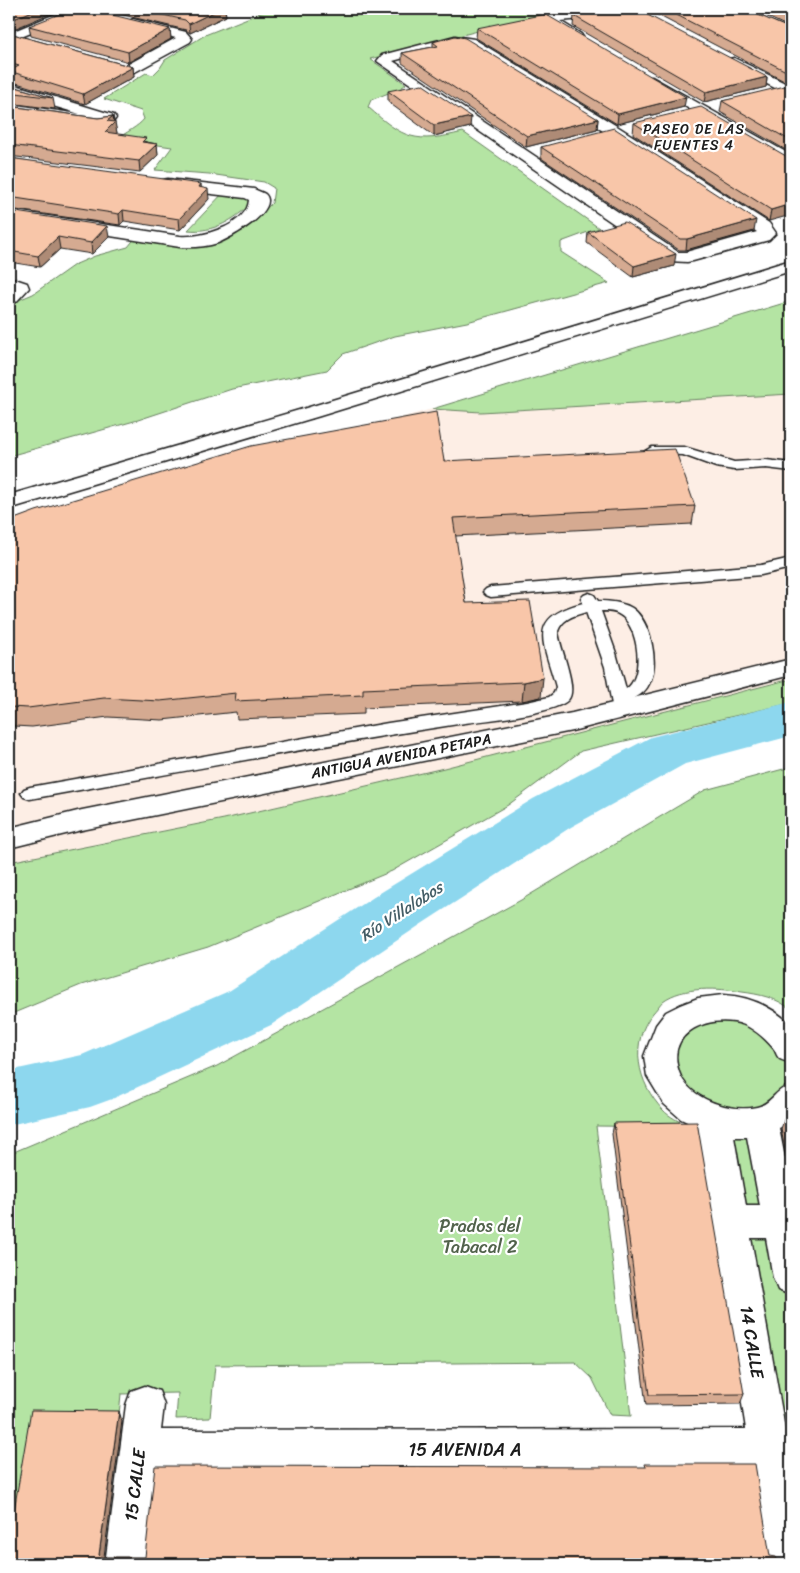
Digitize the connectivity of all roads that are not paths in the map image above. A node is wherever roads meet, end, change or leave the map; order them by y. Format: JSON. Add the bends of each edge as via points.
{"nodes":[{"id":1,"x":78,"y":10,"type":"edge"},
{"id":2,"x":628,"y":11,"type":"edge"},
{"id":3,"x":124,"y":20,"type":"edge"},
{"id":4,"x":10,"y":38,"type":"edge"},
{"id":5,"x":29,"y":42,"type":"edge"},
{"id":6,"x":591,"y":46,"type":"edge"},
{"id":7,"x":724,"y":56,"type":"edge"},
{"id":8,"x":112,"y":64,"type":"edge"},
{"id":9,"x":641,"y":75,"type":"edge"},
{"id":10,"x":9,"y":88,"type":"edge"},
{"id":11,"x":789,"y":89,"type":"edge"},
{"id":12,"x":766,"y":93,"type":"edge"},
{"id":13,"x":719,"y":104,"type":"edge"},
{"id":14,"x":700,"y":108,"type":"junction"},
{"id":15,"x":9,"y":109,"type":"edge"},
{"id":16,"x":681,"y":114,"type":"edge"},
{"id":17,"x":634,"y":126,"type":"dead end"},
{"id":18,"x":614,"y":131,"type":"junction"},
{"id":19,"x":596,"y":136,"type":"edge"},
{"id":20,"x":542,"y":150,"type":"edge"},
{"id":21,"x":523,"y":155,"type":"junction"},
{"id":22,"x":791,"y":162,"type":"edge"},
{"id":23,"x":149,"y":181,"type":"edge"},
{"id":24,"x":9,"y":215,"type":"edge"},
{"id":25,"x":791,"y":266,"type":"edge"},
{"id":26,"x":9,"y":283,"type":"edge"},
{"id":27,"x":9,"y":298,"type":"edge"},
{"id":28,"x":641,"y":452,"type":"edge"},
{"id":29,"x":791,"y":467,"type":"edge"},
{"id":30,"x":9,"y":502,"type":"edge"},
{"id":31,"x":791,"y":563,"type":"edge"},
{"id":32,"x":584,"y":585,"type":"junction"},
{"id":33,"x":491,"y":592,"type":"dead end"},
{"id":34,"x":592,"y":607,"type":"junction"},
{"id":35,"x":791,"y":667,"type":"edge"},
{"id":36,"x":621,"y":704,"type":"junction"},
{"id":37,"x":30,"y":793,"type":"dead end"},
{"id":38,"x":9,"y":838,"type":"edge"},
{"id":39,"x":791,"y":1049,"type":"edge"},
{"id":40,"x":791,"y":1099,"type":"edge"},
{"id":41,"x":714,"y":1120,"type":"junction"},
{"id":42,"x":761,"y":1121,"type":"junction"},
{"id":43,"x":732,"y":1222,"type":"junction"},
{"id":44,"x":786,"y":1222,"type":"edge"},
{"id":45,"x":791,"y":1278,"type":"edge"},
{"id":46,"x":145,"y":1405,"type":"dead end"},
{"id":47,"x":780,"y":1449,"type":"edge"},
{"id":48,"x":140,"y":1450,"type":"junction"},
{"id":49,"x":126,"y":1564,"type":"edge"},
{"id":50,"x":788,"y":1564,"type":"edge"}],
"edges":[{"from":1,"to":4,"type":"street"},
{"from":2,"to":6,"type":"street","via":[[549,20]]},
{"from":3,"to":8,"type":"street","via":[[181,35],[185,39],[135,70]]},
{"from":4,"to":5,"type":"street"},
{"from":7,"to":11,"type":"street"},
{"from":9,"to":14,"type":"street"},
{"from":10,"to":15,"type":"street","via":[[104,116],[108,120],[100,122]]},
{"from":11,"to":12,"type":"street"},
{"from":13,"to":14,"type":"street"},
{"from":14,"to":16,"type":"street"},
{"from":14,"to":22,"type":"street"},
{"from":17,"to":18,"type":"street"},
{"from":18,"to":19,"type":"street"},
{"from":18,"to":21,"type":"street","via":[[464,40],[384,60]]},
{"from":18,"to":21,"type":"street","via":[[763,227],[767,233],[687,257],[674,257]]},
{"from":20,"to":21,"type":"street"},
{"from":23,"to":24,"type":"street","via":[[248,194],[258,197],[258,206],[252,215],[224,235],[196,242]]},
{"from":25,"to":30,"type":"street"},
{"from":26,"to":27,"type":"street","via":[[20,288]]},
{"from":28,"to":29,"type":"lane","via":[[684,451],[734,466],[766,464]]},
{"from":31,"to":32,"type":"lane","via":[[761,570]]},
{"from":32,"to":33,"type":"lane"},
{"from":32,"to":34,"type":"lane"},
{"from":34,"to":36,"type":"lane"},
{"from":34,"to":36,"type":"lane","via":[[624,610],[639,628],[646,659],[642,684]]},
{"from":34,"to":37,"type":"lane","via":[[566,612],[552,626],[550,632],[564,687],[562,696],[554,701]]},
{"from":35,"to":36,"type":"street","name":"ANTIGUA AVENIDA PETAPA"},
{"from":36,"to":38,"type":"street","name":"ANTIGUA AVENIDA PETAPA","via":[[572,722],[82,820]]},
{"from":39,"to":41,"type":"street","via":[[767,1022],[748,1012],[705,1009],[687,1015],[672,1026],[663,1041],[660,1059],[664,1078],[675,1095],[692,1110]]},
{"from":40,"to":42,"type":"street","via":[[782,1111]]},
{"from":41,"to":42,"type":"street","via":[[739,1125]]},
{"from":41,"to":43,"type":"street","name":"14 CALLE"},
{"from":42,"to":44,"type":"street"},
{"from":43,"to":44,"type":"street"},
{"from":43,"to":47,"type":"street","name":"14 CALLE"},
{"from":44,"to":45,"type":"street"},
{"from":46,"to":48,"type":"street","name":"15 CALLE"},
{"from":47,"to":48,"type":"street","name":"15 AVENIDA A"},
{"from":47,"to":50,"type":"street","name":"14 CALLE"},
{"from":48,"to":49,"type":"street","name":"15 CALLE"}]}
